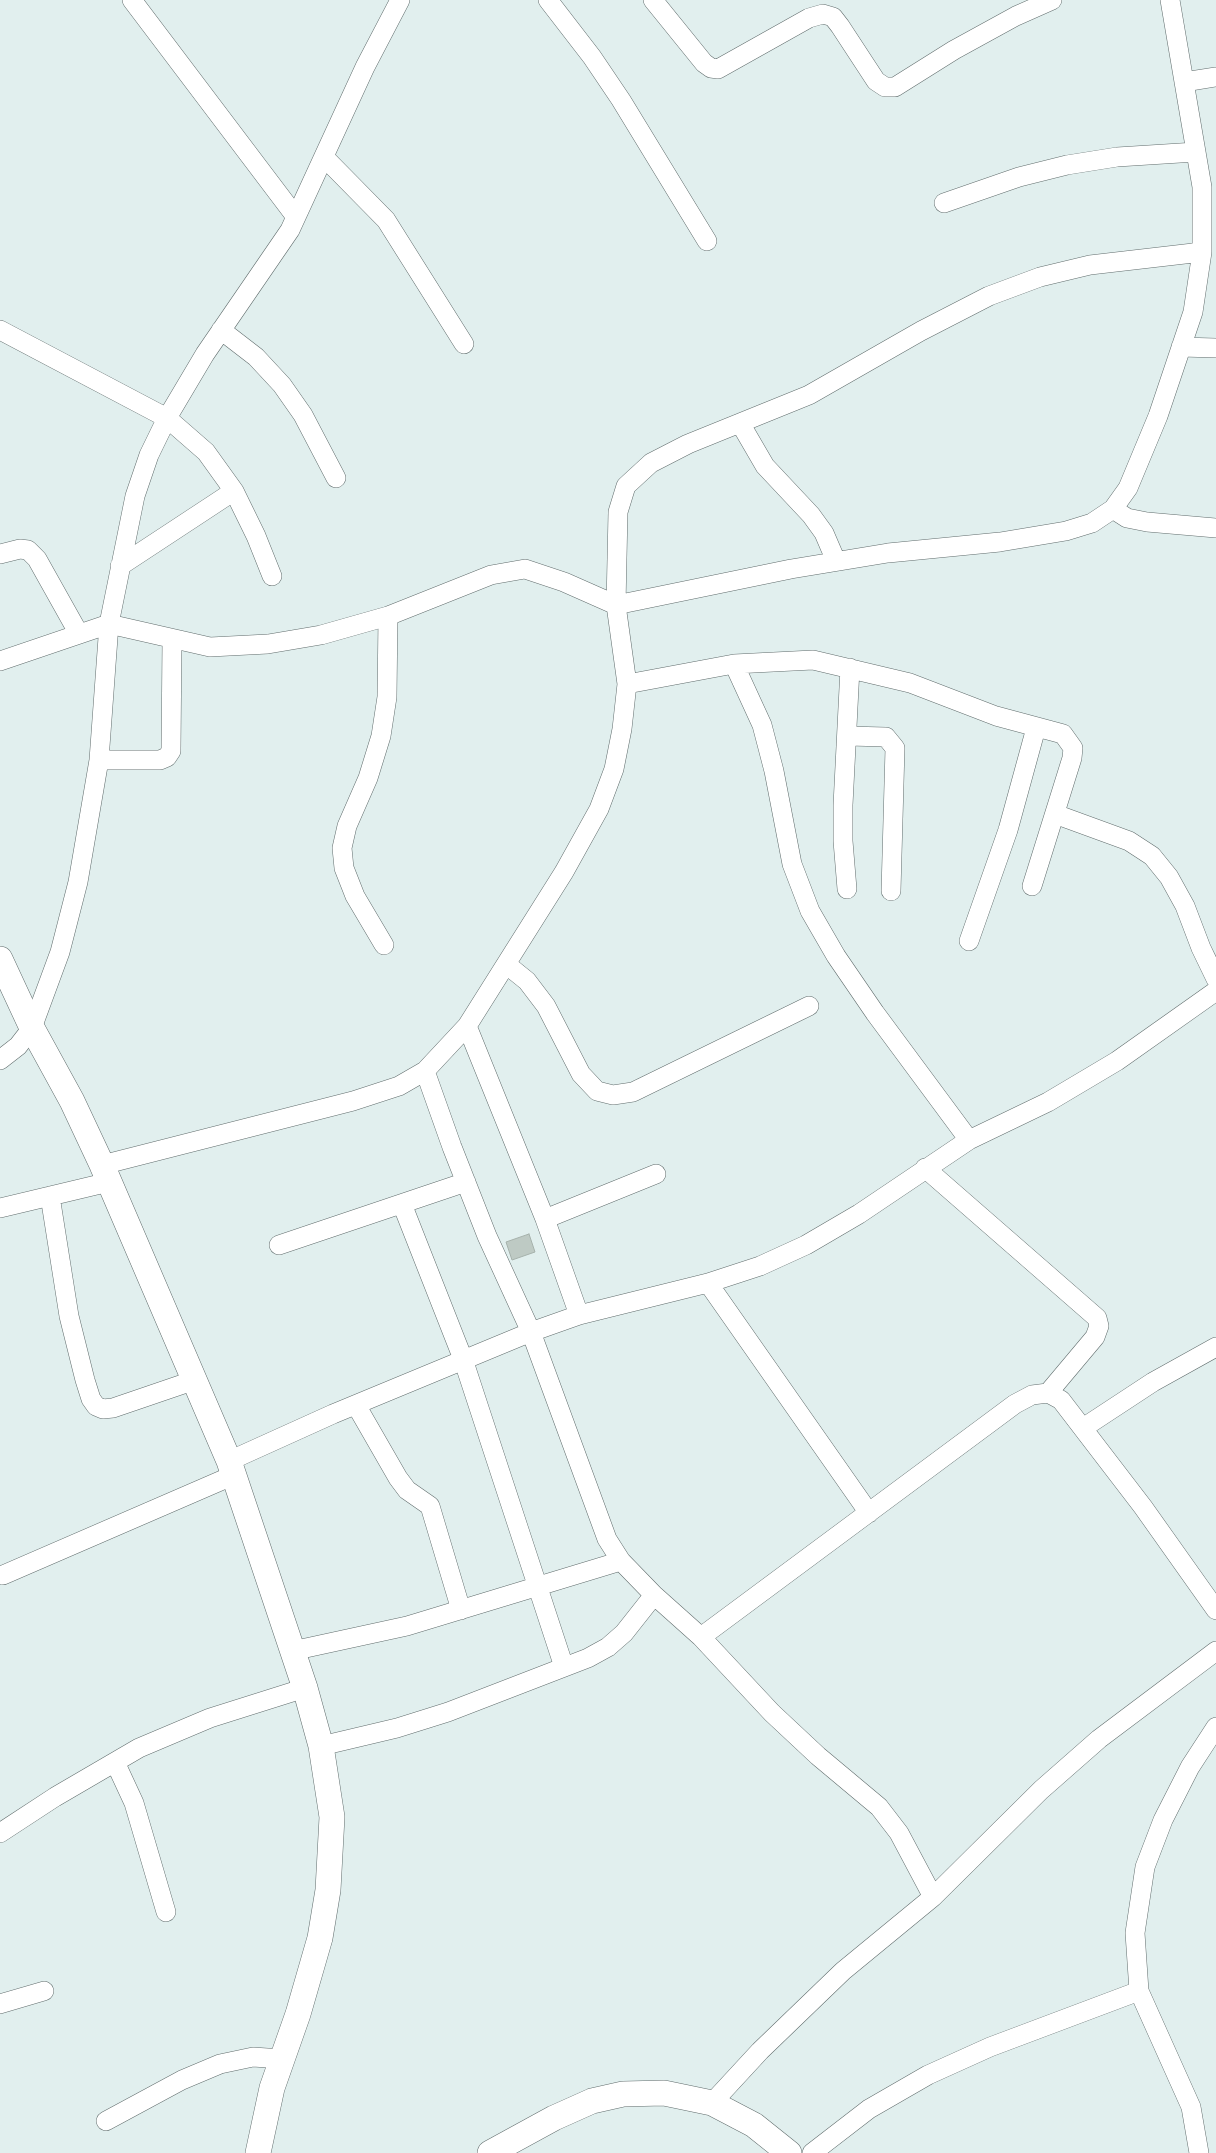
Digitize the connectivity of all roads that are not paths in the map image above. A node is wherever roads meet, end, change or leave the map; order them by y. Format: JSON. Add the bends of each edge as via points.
{"nodes":[{"id":1,"x":132,"y":0,"type":"edge"},
{"id":2,"x":400,"y":0,"type":"edge"},
{"id":3,"x":548,"y":0,"type":"edge"},
{"id":4,"x":653,"y":0,"type":"edge"},
{"id":5,"x":1052,"y":0,"type":"edge"},
{"id":6,"x":1170,"y":0,"type":"edge"},
{"id":7,"x":1216,"y":77,"type":"edge"},
{"id":8,"x":1184,"y":82,"type":"junction"},
{"id":9,"x":1196,"y":152,"type":"junction"},
{"id":10,"x":325,"y":158,"type":"junction"},
{"id":11,"x":944,"y":203,"type":"dead end"},
{"id":12,"x":296,"y":217,"type":"junction"},
{"id":13,"x":707,"y":241,"type":"dead end"},
{"id":14,"x":1202,"y":252,"type":"junction"},
{"id":15,"x":0,"y":330,"type":"edge"},
{"id":16,"x":221,"y":330,"type":"junction"},
{"id":17,"x":464,"y":344,"type":"dead end"},
{"id":18,"x":1181,"y":347,"type":"junction"},
{"id":19,"x":1216,"y":348,"type":"edge"},
{"id":20,"x":167,"y":418,"type":"junction"},
{"id":21,"x":740,"y":423,"type":"junction"},
{"id":22,"x":336,"y":478,"type":"dead end"},
{"id":23,"x":234,"y":491,"type":"junction"},
{"id":24,"x":1113,"y":509,"type":"junction"},
{"id":25,"x":1216,"y":528,"type":"edge"},
{"id":26,"x":0,"y":554,"type":"edge"},
{"id":27,"x":836,"y":561,"type":"junction"},
{"id":28,"x":120,"y":566,"type":"junction"},
{"id":29,"x":272,"y":576,"type":"dead end"},
{"id":30,"x":616,"y":605,"type":"junction"},
{"id":31,"x":388,"y":616,"type":"junction"},
{"id":32,"x":109,"y":624,"type":"junction"},
{"id":33,"x":80,"y":634,"type":"junction"},
{"id":34,"x":172,"y":640,"type":"junction"},
{"id":35,"x":0,"y":662,"type":"edge"},
{"id":36,"x":734,"y":664,"type":"junction"},
{"id":37,"x":850,"y":668,"type":"junction"},
{"id":38,"x":627,"y":684,"type":"junction"},
{"id":39,"x":1036,"y":728,"type":"junction"},
{"id":40,"x":848,"y":736,"type":"junction"},
{"id":41,"x":99,"y":760,"type":"junction"},
{"id":42,"x":1054,"y":814,"type":"junction"},
{"id":43,"x":1032,"y":886,"type":"dead end"},
{"id":44,"x":847,"y":889,"type":"dead end"},
{"id":45,"x":891,"y":891,"type":"dead end"},
{"id":46,"x":969,"y":941,"type":"dead end"},
{"id":47,"x":384,"y":945,"type":"dead end"},
{"id":48,"x":0,"y":959,"type":"edge"},
{"id":49,"x":506,"y":964,"type":"junction"},
{"id":50,"x":1216,"y":979,"type":"edge"},
{"id":51,"x":1216,"y":991,"type":"edge"},
{"id":52,"x":809,"y":1006,"type":"dead end"},
{"id":53,"x":467,"y":1026,"type":"junction"},
{"id":54,"x":32,"y":1028,"type":"junction"},
{"id":55,"x":0,"y":1060,"type":"edge"},
{"id":56,"x":425,"y":1071,"type":"junction"},
{"id":57,"x":969,"y":1140,"type":"junction"},
{"id":58,"x":925,"y":1168,"type":"junction"},
{"id":59,"x":105,"y":1174,"type":"junction"},
{"id":60,"x":656,"y":1174,"type":"dead end"},
{"id":61,"x":466,"y":1182,"type":"junction"},
{"id":62,"x":50,"y":1196,"type":"junction"},
{"id":63,"x":402,"y":1204,"type":"junction"},
{"id":64,"x":0,"y":1208,"type":"edge"},
{"id":65,"x":545,"y":1219,"type":"junction"},
{"id":66,"x":279,"y":1245,"type":"dead end"},
{"id":67,"x":708,"y":1282,"type":"junction"},
{"id":68,"x":579,"y":1316,"type":"junction"},
{"id":69,"x":531,"y":1332,"type":"junction"},
{"id":70,"x":1216,"y":1346,"type":"edge"},
{"id":71,"x":463,"y":1359,"type":"junction"},
{"id":72,"x":195,"y":1380,"type":"junction"},
{"id":73,"x":1048,"y":1392,"type":"junction"},
{"id":74,"x":356,"y":1405,"type":"junction"},
{"id":75,"x":1083,"y":1428,"type":"junction"},
{"id":76,"x":232,"y":1468,"type":"junction"},
{"id":77,"x":869,"y":1513,"type":"junction"},
{"id":78,"x":621,"y":1561,"type":"junction"},
{"id":79,"x":3,"y":1575,"type":"dead end"},
{"id":80,"x":539,"y":1588,"type":"junction"},
{"id":81,"x":654,"y":1595,"type":"junction"},
{"id":82,"x":461,"y":1610,"type":"junction"},
{"id":83,"x":1216,"y":1610,"type":"edge"},
{"id":84,"x":701,"y":1637,"type":"junction"},
{"id":85,"x":292,"y":1651,"type":"junction"},
{"id":86,"x":1216,"y":1651,"type":"edge"},
{"id":87,"x":564,"y":1666,"type":"junction"},
{"id":88,"x":305,"y":1688,"type":"junction"},
{"id":89,"x":1216,"y":1727,"type":"edge"},
{"id":90,"x":320,"y":1746,"type":"junction"},
{"id":91,"x":115,"y":1762,"type":"junction"},
{"id":92,"x":0,"y":1833,"type":"edge"},
{"id":93,"x":933,"y":1897,"type":"junction"},
{"id":94,"x":166,"y":1912,"type":"dead end"},
{"id":95,"x":44,"y":1991,"type":"dead end"},
{"id":96,"x":1139,"y":1991,"type":"junction"},
{"id":97,"x":0,"y":2004,"type":"edge"},
{"id":98,"x":282,"y":2059,"type":"junction"},
{"id":99,"x":712,"y":2103,"type":"junction"},
{"id":100,"x":106,"y":2121,"type":"dead end"},
{"id":101,"x":258,"y":2153,"type":"edge"},
{"id":102,"x":490,"y":2153,"type":"edge"},
{"id":103,"x":789,"y":2153,"type":"edge"},
{"id":104,"x":812,"y":2153,"type":"edge"},
{"id":105,"x":1199,"y":2153,"type":"edge"}],
"edges":[{"from":1,"to":12,"type":"street"},
{"from":2,"to":10,"type":"street"},
{"from":3,"to":13,"type":"street","via":[[621,100]]},
{"from":4,"to":5,"type":"street","via":[[704,64],[718,69],[808,18],[828,15],[840,26],[876,81],[885,88],[895,87],[954,50]]},
{"from":6,"to":8,"type":"street"},
{"from":7,"to":8,"type":"street"},
{"from":8,"to":9,"type":"street"},
{"from":9,"to":11,"type":"street","via":[[1117,157],[1067,165],[1018,177]]},
{"from":9,"to":14,"type":"street","via":[[1202,187]]},
{"from":10,"to":12,"type":"street"},
{"from":10,"to":17,"type":"street","via":[[386,220]]},
{"from":12,"to":16,"type":"street"},
{"from":14,"to":18,"type":"street","via":[[1193,312]]},
{"from":14,"to":21,"type":"street","via":[[1090,265],[1040,277],[989,296],[809,395]]},
{"from":15,"to":20,"type":"street"},
{"from":16,"to":20,"type":"street"},
{"from":16,"to":22,"type":"street","via":[[256,357],[282,385],[303,415]]},
{"from":18,"to":19,"type":"street"},
{"from":18,"to":24,"type":"street","via":[[1158,416],[1128,488]]},
{"from":20,"to":23,"type":"street","via":[[206,452]]},
{"from":20,"to":28,"type":"street","via":[[149,455],[135,496]]},
{"from":21,"to":27,"type":"street","via":[[765,466],[824,532]]},
{"from":21,"to":30,"type":"street","via":[[651,463],[626,486],[618,512]]},
{"from":23,"to":28,"type":"street"},
{"from":23,"to":29,"type":"street"},
{"from":24,"to":25,"type":"street","via":[[1127,518],[1146,522]]},
{"from":24,"to":27,"type":"street","via":[[1092,523],[1066,531]]},
{"from":26,"to":33,"type":"street","via":[[28,550],[37,559]]},
{"from":27,"to":30,"type":"street"},
{"from":28,"to":32,"type":"street"},
{"from":30,"to":31,"type":"street","via":[[525,569],[491,575]]},
{"from":30,"to":38,"type":"street"},
{"from":31,"to":34,"type":"street","via":[[321,635],[268,644],[210,646]]},
{"from":31,"to":47,"type":"street","via":[[387,697],[381,736],[368,778],[347,826],[342,848],[344,868],[355,896]]},
{"from":32,"to":33,"type":"street"},
{"from":32,"to":34,"type":"street"},
{"from":32,"to":41,"type":"street"},
{"from":33,"to":35,"type":"street"},
{"from":34,"to":41,"type":"street","via":[[171,751],[160,760]]},
{"from":36,"to":37,"type":"street","via":[[812,660]]},
{"from":36,"to":38,"type":"street"},
{"from":36,"to":57,"type":"street","via":[[762,725],[792,864],[810,912],[875,1013]]},
{"from":37,"to":39,"type":"street","via":[[910,683]]},
{"from":37,"to":40,"type":"street"},
{"from":38,"to":49,"type":"street","via":[[614,769],[599,809]]},
{"from":39,"to":42,"type":"street","via":[[1063,734],[1073,748]]},
{"from":39,"to":46,"type":"street","via":[[1008,830]]},
{"from":40,"to":44,"type":"street","via":[[843,832]]},
{"from":40,"to":45,"type":"street","via":[[886,737],[895,748]]},
{"from":41,"to":54,"type":"street","via":[[78,882],[60,952]]},
{"from":42,"to":43,"type":"street"},
{"from":42,"to":50,"type":"street","via":[[1129,841],[1152,856],[1169,877],[1185,906]]},
{"from":48,"to":54,"type":"main road"},
{"from":49,"to":52,"type":"street","via":[[527,981],[546,1006],[581,1074],[597,1091],[613,1095],[632,1092]]},
{"from":49,"to":53,"type":"street"},
{"from":51,"to":57,"type":"street","via":[[1117,1061],[1048,1102]]},
{"from":53,"to":56,"type":"street"},
{"from":53,"to":65,"type":"street"},
{"from":54,"to":55,"type":"street","via":[[18,1046]]},
{"from":54,"to":59,"type":"main road","via":[[72,1101]]},
{"from":56,"to":59,"type":"street","via":[[399,1086],[353,1101]]},
{"from":56,"to":61,"type":"street"},
{"from":57,"to":58,"type":"street"},
{"from":58,"to":67,"type":"street","via":[[859,1214],[806,1245],[760,1266]]},
{"from":58,"to":73,"type":"street","via":[[1097,1318],[1100,1326],[1095,1337]]},
{"from":59,"to":62,"type":"street"},
{"from":59,"to":72,"type":"main road"},
{"from":60,"to":65,"type":"street"},
{"from":61,"to":63,"type":"street"},
{"from":61,"to":69,"type":"street"},
{"from":62,"to":64,"type":"street"},
{"from":62,"to":72,"type":"street","via":[[69,1316],[85,1380],[96,1406],[113,1408]]},
{"from":63,"to":66,"type":"street"},
{"from":63,"to":71,"type":"street"},
{"from":65,"to":68,"type":"street"},
{"from":67,"to":68,"type":"street"},
{"from":67,"to":77,"type":"street"},
{"from":68,"to":69,"type":"street"},
{"from":69,"to":71,"type":"street"},
{"from":69,"to":78,"type":"street","via":[[607,1539]]},
{"from":70,"to":75,"type":"street"},
{"from":71,"to":74,"type":"street"},
{"from":71,"to":80,"type":"street"},
{"from":72,"to":76,"type":"main road"},
{"from":73,"to":75,"type":"street","via":[[1062,1400]]},
{"from":73,"to":77,"type":"street","via":[[1032,1395],[1015,1404]]},
{"from":74,"to":76,"type":"street"},
{"from":74,"to":82,"type":"street","via":[[398,1478],[407,1490],[430,1506]]},
{"from":75,"to":83,"type":"street"},
{"from":76,"to":79,"type":"street"},
{"from":76,"to":85,"type":"main road"},
{"from":77,"to":84,"type":"street"},
{"from":78,"to":80,"type":"street"},
{"from":78,"to":81,"type":"street"},
{"from":80,"to":82,"type":"street"},
{"from":80,"to":87,"type":"street"},
{"from":81,"to":84,"type":"street"},
{"from":81,"to":87,"type":"street","via":[[624,1634],[608,1647]]},
{"from":82,"to":85,"type":"street","via":[[407,1626]]},
{"from":84,"to":93,"type":"street","via":[[772,1713],[879,1807],[899,1833]]},
{"from":85,"to":88,"type":"main road"},
{"from":86,"to":93,"type":"street","via":[[1092,1745],[1041,1790]]},
{"from":87,"to":90,"type":"street","via":[[448,1712]]},
{"from":88,"to":90,"type":"main road"},
{"from":88,"to":91,"type":"street","via":[[210,1718],[139,1748]]},
{"from":89,"to":96,"type":"street","via":[[1162,1820],[1145,1867],[1135,1933]]},
{"from":90,"to":98,"type":"main road","via":[[332,1817],[328,1890],[320,1938]]},
{"from":91,"to":92,"type":"street"},
{"from":91,"to":94,"type":"street","via":[[134,1803]]},
{"from":93,"to":99,"type":"street","via":[[843,1971],[760,2051]]},
{"from":95,"to":97,"type":"street"},
{"from":96,"to":104,"type":"street","via":[[990,2047],[928,2075],[869,2109]]},
{"from":96,"to":105,"type":"street","via":[[1191,2107]]},
{"from":98,"to":100,"type":"street","via":[[253,2057],[220,2064],[182,2080]]},
{"from":98,"to":101,"type":"main road","via":[[272,2088]]},
{"from":99,"to":102,"type":"main road","via":[[664,2093],[607,2097],[554,2118]]},
{"from":99,"to":103,"type":"main road","via":[[754,2125]]}]}
